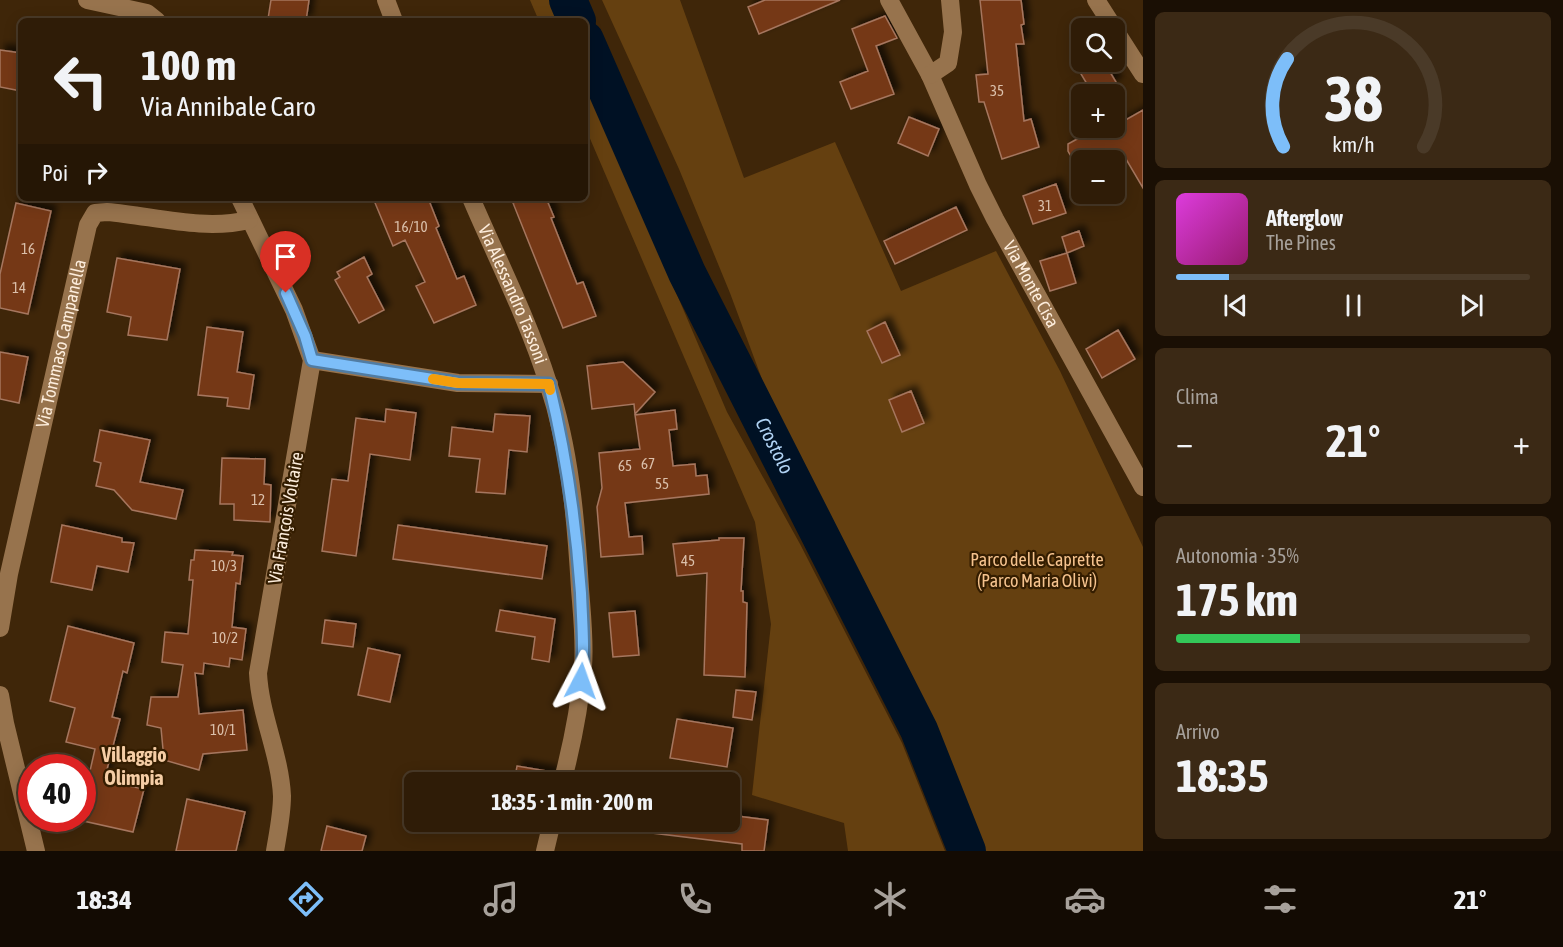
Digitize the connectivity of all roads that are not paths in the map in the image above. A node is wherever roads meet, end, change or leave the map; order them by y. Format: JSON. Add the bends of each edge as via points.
{"nodes":[{"id":1,"x":87,"y":0,"type":"edge"},
{"id":2,"x":386,"y":0,"type":"edge"},
{"id":3,"x":889,"y":0,"type":"edge"},
{"id":4,"x":950,"y":0,"type":"edge"},
{"id":5,"x":1096,"y":0,"type":"edge"},
{"id":6,"x":153,"y":18,"type":"edge"},
{"id":7,"x":393,"y":18,"type":"edge"},
{"id":8,"x":1107,"y":18,"type":"edge"},
{"id":9,"x":1125,"y":46,"type":"edge"},
{"id":10,"x":1143,"y":74,"type":"edge"},
{"id":11,"x":930,"y":75,"type":"junction"},
{"id":12,"x":241,"y":201,"type":"edge"},
{"id":13,"x":472,"y":201,"type":"edge"},
{"id":14,"x":249,"y":220,"type":"junction"},
{"id":15,"x":312,"y":360,"type":"junction"},
{"id":16,"x":549,"y":384,"type":"junction"},
{"id":17,"x":1143,"y":487,"type":"edge"},
{"id":18,"x":0,"y":628,"type":"edge"},
{"id":19,"x":0,"y":695,"type":"edge"},
{"id":20,"x":564,"y":772,"type":"edge"},
{"id":21,"x":550,"y":832,"type":"edge"},
{"id":22,"x":36,"y":851,"type":"edge"},
{"id":23,"x":275,"y":851,"type":"edge"},
{"id":24,"x":545,"y":851,"type":"edge"}],
"edges":[{"from":1,"to":6,"type":"street","via":[[147,13]]},
{"from":2,"to":7,"type":"street"},
{"from":3,"to":11,"type":"street","name":"Via Monte Cisa"},
{"from":4,"to":11,"type":"street","via":[[953,32],[948,63]]},
{"from":5,"to":8,"type":"street"},
{"from":9,"to":10,"type":"street"},
{"from":11,"to":17,"type":"street","name":"Via Monte Cisa","via":[[995,219]]},
{"from":12,"to":14,"type":"street","name":"Via François Voltaire"},
{"from":13,"to":16,"type":"street","name":"Via Alessandro Tassoni"},
{"from":14,"to":15,"type":"street","name":"Via François Voltaire","via":[[294,310]]},
{"from":14,"to":18,"type":"street","name":"Via Tommaso Campanella","via":[[210,224],[95,213],[88,225]]},
{"from":15,"to":16,"type":"street","via":[[458,383]]},
{"from":15,"to":23,"type":"street","name":"Via François Voltaire","via":[[258,674],[282,796]]},
{"from":16,"to":20,"type":"street","name":"Via Alessandro Tassoni","via":[[574,510],[584,640],[579,702]]},
{"from":19,"to":22,"type":"street"},
{"from":21,"to":24,"type":"street"}]}
